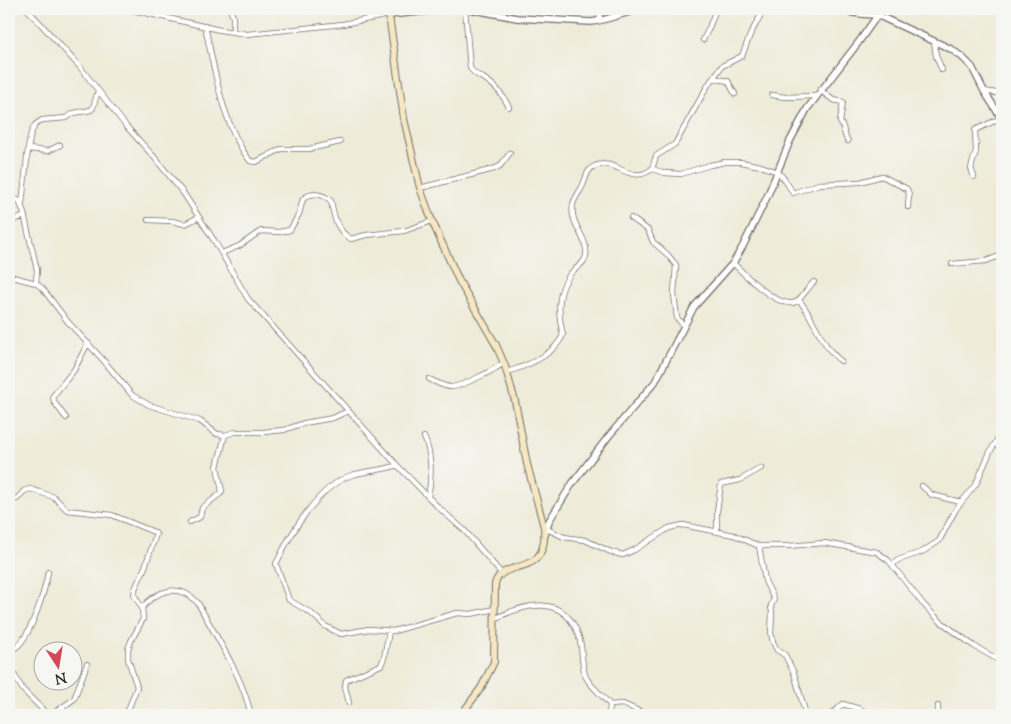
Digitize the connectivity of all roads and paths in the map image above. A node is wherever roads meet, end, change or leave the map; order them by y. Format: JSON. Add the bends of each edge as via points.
{"nodes":[{"id":1,"x":27,"y":9,"type":"edge"},
{"id":2,"x":128,"y":9,"type":"edge"},
{"id":3,"x":230,"y":9,"type":"edge"},
{"id":4,"x":450,"y":9,"type":"edge"},
{"id":5,"x":465,"y":9,"type":"edge"},
{"id":6,"x":469,"y":9,"type":"edge"},
{"id":7,"x":599,"y":9,"type":"edge"},
{"id":8,"x":642,"y":9,"type":"edge"},
{"id":9,"x":716,"y":9,"type":"edge"},
{"id":10,"x":764,"y":9,"type":"edge"},
{"id":11,"x":824,"y":9,"type":"edge"},
{"id":12,"x":882,"y":9,"type":"edge"},
{"id":13,"x":388,"y":12,"type":"edge"},
{"id":14,"x":877,"y":15,"type":"junction"},
{"id":15,"x":600,"y":21,"type":"junction"},
{"id":16,"x":205,"y":26,"type":"junction"},
{"id":17,"x":233,"y":32,"type":"junction"},
{"id":18,"x":703,"y":40,"type":"dead end"},
{"id":19,"x":934,"y":41,"type":"junction"},
{"id":20,"x":942,"y":70,"type":"dead end"},
{"id":21,"x":714,"y":78,"type":"junction"},
{"id":22,"x":820,"y":90,"type":"junction"},
{"id":23,"x":98,"y":91,"type":"junction"},
{"id":24,"x":984,"y":91,"type":"junction"},
{"id":25,"x":735,"y":94,"type":"dead end"},
{"id":26,"x":1002,"y":94,"type":"edge"},
{"id":27,"x":772,"y":95,"type":"dead end"},
{"id":28,"x":816,"y":96,"type":"junction"},
{"id":29,"x":509,"y":107,"type":"dead end"},
{"id":30,"x":1002,"y":119,"type":"edge"},
{"id":31,"x":848,"y":141,"type":"dead end"},
{"id":32,"x":340,"y":142,"type":"dead end"},
{"id":33,"x":60,"y":146,"type":"dead end"},
{"id":34,"x":28,"y":148,"type":"junction"},
{"id":35,"x":510,"y":153,"type":"dead end"},
{"id":36,"x":652,"y":169,"type":"junction"},
{"id":37,"x":778,"y":172,"type":"junction"},
{"id":38,"x":974,"y":177,"type":"dead end"},
{"id":39,"x":420,"y":188,"type":"junction"},
{"id":40,"x":9,"y":195,"type":"edge"},
{"id":41,"x":22,"y":205,"type":"junction"},
{"id":42,"x":908,"y":207,"type":"dead end"},
{"id":43,"x":25,"y":216,"type":"junction"},
{"id":44,"x":198,"y":217,"type":"junction"},
{"id":45,"x":631,"y":218,"type":"dead end"},
{"id":46,"x":9,"y":219,"type":"edge"},
{"id":47,"x":148,"y":220,"type":"dead end"},
{"id":48,"x":432,"y":220,"type":"junction"},
{"id":49,"x":222,"y":253,"type":"junction"},
{"id":50,"x":1002,"y":255,"type":"edge"},
{"id":51,"x":733,"y":263,"type":"junction"},
{"id":52,"x":952,"y":264,"type":"dead end"},
{"id":53,"x":9,"y":276,"type":"edge"},
{"id":54,"x":814,"y":282,"type":"dead end"},
{"id":55,"x":36,"y":283,"type":"junction"},
{"id":56,"x":799,"y":300,"type":"junction"},
{"id":57,"x":683,"y":325,"type":"junction"},
{"id":58,"x":88,"y":344,"type":"junction"},
{"id":59,"x":840,"y":361,"type":"dead end"},
{"id":60,"x":504,"y":362,"type":"junction"},
{"id":61,"x":492,"y":371,"type":"junction"},
{"id":62,"x":507,"y":371,"type":"junction"},
{"id":63,"x":429,"y":379,"type":"dead end"},
{"id":64,"x":348,"y":411,"type":"junction"},
{"id":65,"x":66,"y":418,"type":"dead end"},
{"id":66,"x":1002,"y":432,"type":"edge"},
{"id":67,"x":225,"y":435,"type":"junction"},
{"id":68,"x":424,"y":437,"type":"dead end"},
{"id":69,"x":397,"y":465,"type":"junction"},
{"id":70,"x":761,"y":468,"type":"dead end"},
{"id":71,"x":922,"y":486,"type":"dead end"},
{"id":72,"x":9,"y":497,"type":"edge"},
{"id":73,"x":428,"y":497,"type":"junction"},
{"id":74,"x":962,"y":502,"type":"junction"},
{"id":75,"x":190,"y":522,"type":"dead end"},
{"id":76,"x":547,"y":529,"type":"junction"},
{"id":77,"x":717,"y":530,"type":"junction"},
{"id":78,"x":545,"y":537,"type":"junction"},
{"id":79,"x":759,"y":546,"type":"junction"},
{"id":80,"x":892,"y":566,"type":"junction"},
{"id":81,"x":48,"y":572,"type":"dead end"},
{"id":82,"x":501,"y":573,"type":"junction"},
{"id":83,"x":142,"y":608,"type":"junction"},
{"id":84,"x":496,"y":609,"type":"junction"},
{"id":85,"x":496,"y":618,"type":"junction"},
{"id":86,"x":389,"y":631,"type":"junction"},
{"id":87,"x":9,"y":652,"type":"edge"},
{"id":88,"x":1002,"y":662,"type":"edge"},
{"id":89,"x":87,"y":664,"type":"dead end"},
{"id":90,"x":9,"y":666,"type":"edge"},
{"id":91,"x":349,"y":703,"type":"dead end"},
{"id":92,"x":610,"y":705,"type":"junction"},
{"id":93,"x":938,"y":706,"type":"dead end"},
{"id":94,"x":50,"y":715,"type":"edge"},
{"id":95,"x":126,"y":715,"type":"edge"},
{"id":96,"x":251,"y":715,"type":"edge"},
{"id":97,"x":461,"y":715,"type":"edge"},
{"id":98,"x":609,"y":715,"type":"edge"},
{"id":99,"x":648,"y":715,"type":"edge"},
{"id":100,"x":806,"y":715,"type":"edge"},
{"id":101,"x":831,"y":715,"type":"edge"},
{"id":102,"x":869,"y":715,"type":"edge"},
{"id":103,"x":938,"y":715,"type":"edge"}],
"edges":[{"from":1,"to":23,"type":"street"},
{"from":2,"to":16,"type":"street"},
{"from":3,"to":17,"type":"street"},
{"from":4,"to":13,"type":"street"},
{"from":5,"to":29,"type":"street","via":[[470,68],[502,93]]},
{"from":6,"to":15,"type":"street","via":[[517,18]]},
{"from":7,"to":15,"type":"street"},
{"from":8,"to":15,"type":"street"},
{"from":9,"to":18,"type":"street"},
{"from":10,"to":21,"type":"street","via":[[742,56],[724,63]]},
{"from":11,"to":14,"type":"street"},
{"from":12,"to":14,"type":"street"},
{"from":13,"to":17,"type":"street","via":[[343,24],[261,33]]},
{"from":13,"to":39,"type":"main road","via":[[404,119]]},
{"from":14,"to":19,"type":"street"},
{"from":14,"to":22,"type":"street"},
{"from":16,"to":17,"type":"street"},
{"from":16,"to":32,"type":"street","via":[[225,109],[250,162],[281,149],[309,149]]},
{"from":19,"to":20,"type":"street"},
{"from":19,"to":24,"type":"street","via":[[951,49],[972,67]]},
{"from":21,"to":25,"type":"street","via":[[728,81]]},
{"from":21,"to":36,"type":"street","via":[[675,144],[656,156]]},
{"from":22,"to":28,"type":"street"},
{"from":22,"to":31,"type":"street","via":[[833,100],[843,102],[840,122]]},
{"from":23,"to":34,"type":"street","via":[[91,110],[38,122],[31,133]]},
{"from":23,"to":44,"type":"street","via":[[169,175]]},
{"from":24,"to":26,"type":"street"},
{"from":24,"to":30,"type":"street"},
{"from":27,"to":28,"type":"street"},
{"from":28,"to":37,"type":"street","via":[[790,141]]},
{"from":30,"to":38,"type":"street","via":[[975,130],[976,151],[971,168]]},
{"from":33,"to":34,"type":"street","via":[[48,151]]},
{"from":34,"to":41,"type":"street"},
{"from":35,"to":39,"type":"street","via":[[494,169]]},
{"from":36,"to":37,"type":"street","via":[[681,174],[710,165],[740,162]]},
{"from":36,"to":62,"type":"street","via":[[642,175],[630,174],[604,164],[588,172],[572,210],[586,244],[586,259],[572,272],[561,293],[558,305],[563,335],[542,356]]},
{"from":37,"to":42,"type":"street","via":[[792,193],[819,184],[885,177],[907,188]]},
{"from":37,"to":51,"type":"street"},
{"from":39,"to":48,"type":"main road"},
{"from":40,"to":41,"type":"street"},
{"from":41,"to":43,"type":"street"},
{"from":43,"to":46,"type":"street"},
{"from":43,"to":55,"type":"street","via":[[37,270]]},
{"from":44,"to":47,"type":"street","via":[[185,224]]},
{"from":44,"to":49,"type":"street"},
{"from":45,"to":57,"type":"street","via":[[648,230],[653,242],[676,265],[674,294],[678,318]]},
{"from":48,"to":49,"type":"street","via":[[404,231],[352,238],[339,227],[332,213],[331,201],[321,194],[309,194],[303,199],[290,230],[261,231]]},
{"from":48,"to":60,"type":"main road","via":[[459,281]]},
{"from":49,"to":64,"type":"street","via":[[248,299]]},
{"from":50,"to":52,"type":"street","via":[[986,261]]},
{"from":51,"to":56,"type":"street","via":[[775,300],[789,304]]},
{"from":51,"to":57,"type":"street","via":[[694,307]]},
{"from":53,"to":55,"type":"street"},
{"from":54,"to":56,"type":"street"},
{"from":55,"to":58,"type":"street"},
{"from":56,"to":59,"type":"street","via":[[832,354]]},
{"from":57,"to":76,"type":"street","via":[[655,382],[572,484]]},
{"from":58,"to":65,"type":"street","via":[[74,370],[53,396]]},
{"from":58,"to":67,"type":"street","via":[[125,389],[140,401],[200,421],[217,434]]},
{"from":60,"to":61,"type":"street"},
{"from":60,"to":62,"type":"main road"},
{"from":61,"to":62,"type":"street"},
{"from":61,"to":63,"type":"street","via":[[454,387]]},
{"from":62,"to":78,"type":"main road"},
{"from":64,"to":67,"type":"street","via":[[334,418],[284,430]]},
{"from":64,"to":69,"type":"street"},
{"from":66,"to":74,"type":"street","via":[[976,484]]},
{"from":67,"to":75,"type":"street","via":[[217,467],[222,491],[202,508],[200,517]]},
{"from":68,"to":73,"type":"street","via":[[430,454]]},
{"from":69,"to":73,"type":"street"},
{"from":69,"to":86,"type":"street","via":[[344,478],[321,494],[276,564],[289,600],[336,633],[369,629]]},
{"from":70,"to":77,"type":"street","via":[[740,480],[721,484]]},
{"from":71,"to":74,"type":"street","via":[[932,495]]},
{"from":72,"to":83,"type":"street","via":[[17,499],[30,489],[54,497],[66,509],[112,515],[154,532],[156,537],[134,595]]},
{"from":73,"to":82,"type":"street"},
{"from":74,"to":80,"type":"street","via":[[936,545],[898,560]]},
{"from":76,"to":77,"type":"street","via":[[564,538],[585,540],[623,555],[675,526]]},
{"from":76,"to":78,"type":"street"},
{"from":77,"to":79,"type":"street"},
{"from":78,"to":82,"type":"main road","via":[[538,558]]},
{"from":79,"to":80,"type":"street","via":[[839,544],[877,552]]},
{"from":79,"to":100,"type":"street","via":[[765,581],[774,599],[771,606],[773,642],[777,650],[786,655],[792,668]]},
{"from":80,"to":88,"type":"street","via":[[940,621]]},
{"from":81,"to":87,"type":"street","via":[[33,619],[18,646]]},
{"from":82,"to":84,"type":"main road","via":[[495,584]]},
{"from":83,"to":95,"type":"street","via":[[143,619],[128,649],[137,687]]},
{"from":83,"to":96,"type":"street","via":[[163,592],[190,595],[198,603],[233,666]]},
{"from":84,"to":85,"type":"main road"},
{"from":84,"to":86,"type":"street","via":[[457,613]]},
{"from":85,"to":92,"type":"street","via":[[538,605],[563,611],[579,639],[586,677]]},
{"from":85,"to":97,"type":"main road","via":[[494,662],[481,688]]},
{"from":86,"to":91,"type":"street","via":[[381,665],[346,680]]},
{"from":89,"to":94,"type":"street","via":[[74,699]]},
{"from":90,"to":94,"type":"street","via":[[23,690]]},
{"from":92,"to":98,"type":"street"},
{"from":92,"to":99,"type":"street","via":[[623,704]]},
{"from":93,"to":103,"type":"street"},
{"from":101,"to":102,"type":"street","via":[[844,704]]}]}
